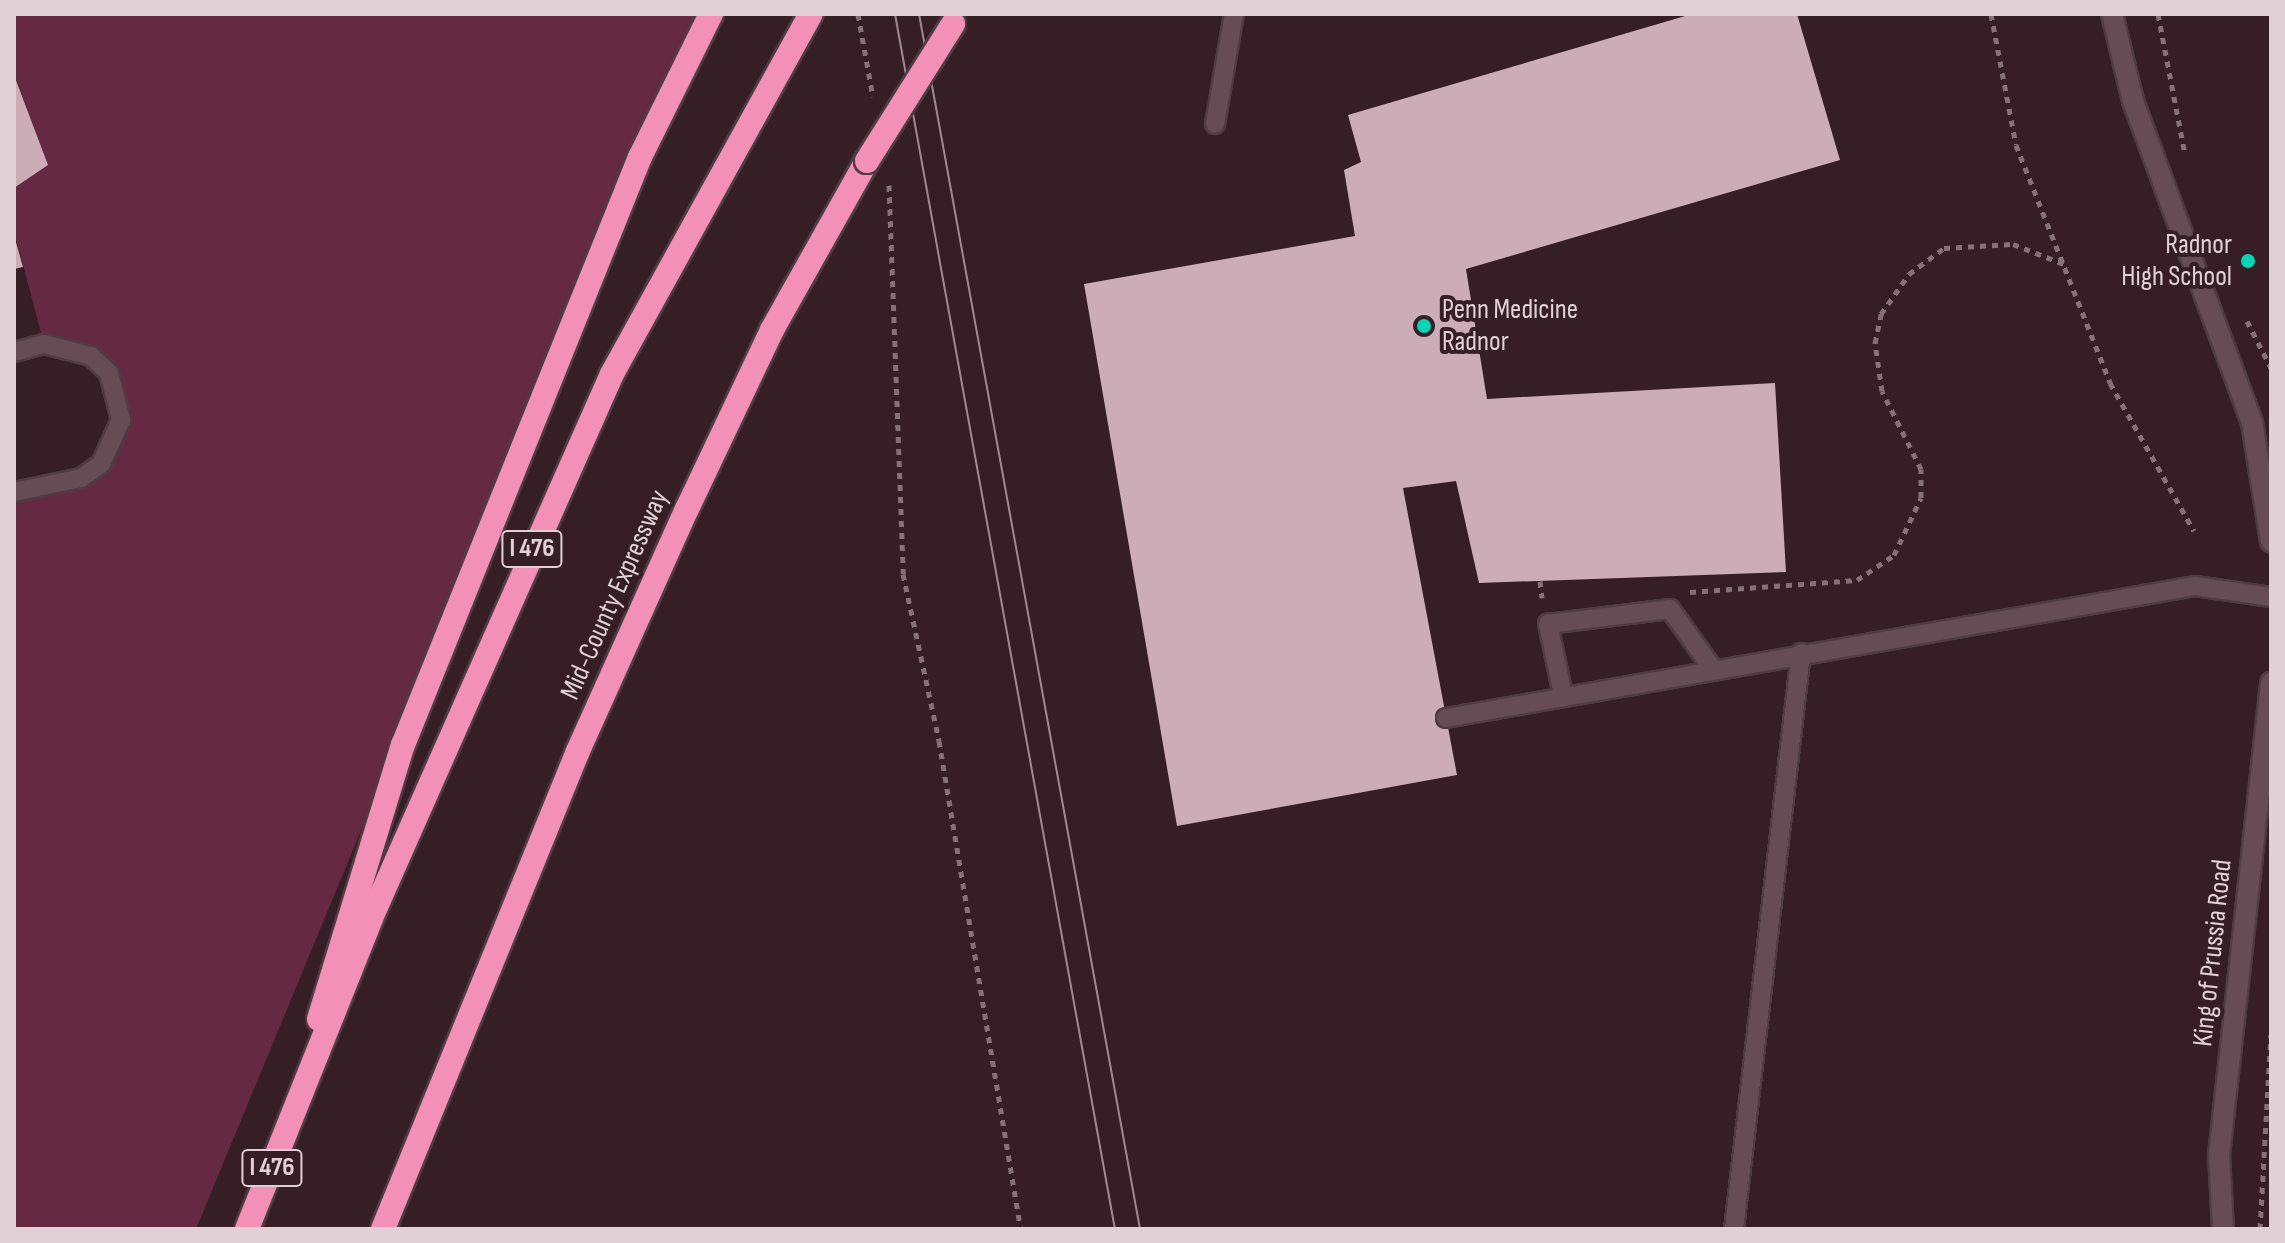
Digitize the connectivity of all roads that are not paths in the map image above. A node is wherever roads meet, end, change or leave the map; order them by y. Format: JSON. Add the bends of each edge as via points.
{"nodes":[{"id":1,"x":711,"y":14,"type":"edge"},
{"id":2,"x":811,"y":14,"type":"edge"},
{"id":3,"x":1234,"y":14,"type":"edge"},
{"id":4,"x":2112,"y":14,"type":"edge"},
{"id":5,"x":957,"y":19,"type":"edge"},
{"id":6,"x":1215,"y":124,"type":"dead end"},
{"id":7,"x":14,"y":352,"type":"edge"},
{"id":8,"x":14,"y":492,"type":"edge"},
{"id":9,"x":2271,"y":542,"type":"edge"},
{"id":10,"x":2271,"y":597,"type":"edge"},
{"id":11,"x":1801,"y":653,"type":"junction"},
{"id":12,"x":1713,"y":669,"type":"junction"},
{"id":13,"x":2271,"y":683,"type":"edge"},
{"id":14,"x":1563,"y":695,"type":"junction"},
{"id":15,"x":1446,"y":718,"type":"dead end"},
{"id":16,"x":298,"y":1107,"type":"junction"},
{"id":17,"x":247,"y":1229,"type":"edge"},
{"id":18,"x":383,"y":1229,"type":"edge"},
{"id":19,"x":1734,"y":1229,"type":"edge"},
{"id":20,"x":2223,"y":1229,"type":"edge"}],
"edges":[{"from":1,"to":16,"type":"highway","via":[[640,157],[403,745],[338,938]]},
{"from":2,"to":16,"type":"highway","number":"I 476","via":[[612,374],[382,893]]},
{"from":3,"to":6,"type":"lane"},
{"from":4,"to":9,"type":"street","via":[[2133,101],[2252,422]]},
{"from":5,"to":18,"type":"highway","name":"Mid-County Expressway","bridge":true,"via":[[876,164],[772,330],[680,523],[578,751]]},
{"from":7,"to":8,"type":"lane","via":[[44,344],[91,356],[109,373],[121,420],[101,464],[81,478]]},
{"from":10,"to":11,"type":"lane","via":[[2195,586]]},
{"from":11,"to":12,"type":"lane"},
{"from":11,"to":19,"type":"lane"},
{"from":12,"to":14,"type":"lane"},
{"from":12,"to":14,"type":"lane","via":[[1670,609],[1548,624]]},
{"from":13,"to":20,"type":"street","name":"King of Prussia Road","via":[[2219,1155]]},
{"from":14,"to":15,"type":"lane"},
{"from":16,"to":17,"type":"highway","number":"I 476"}]}
